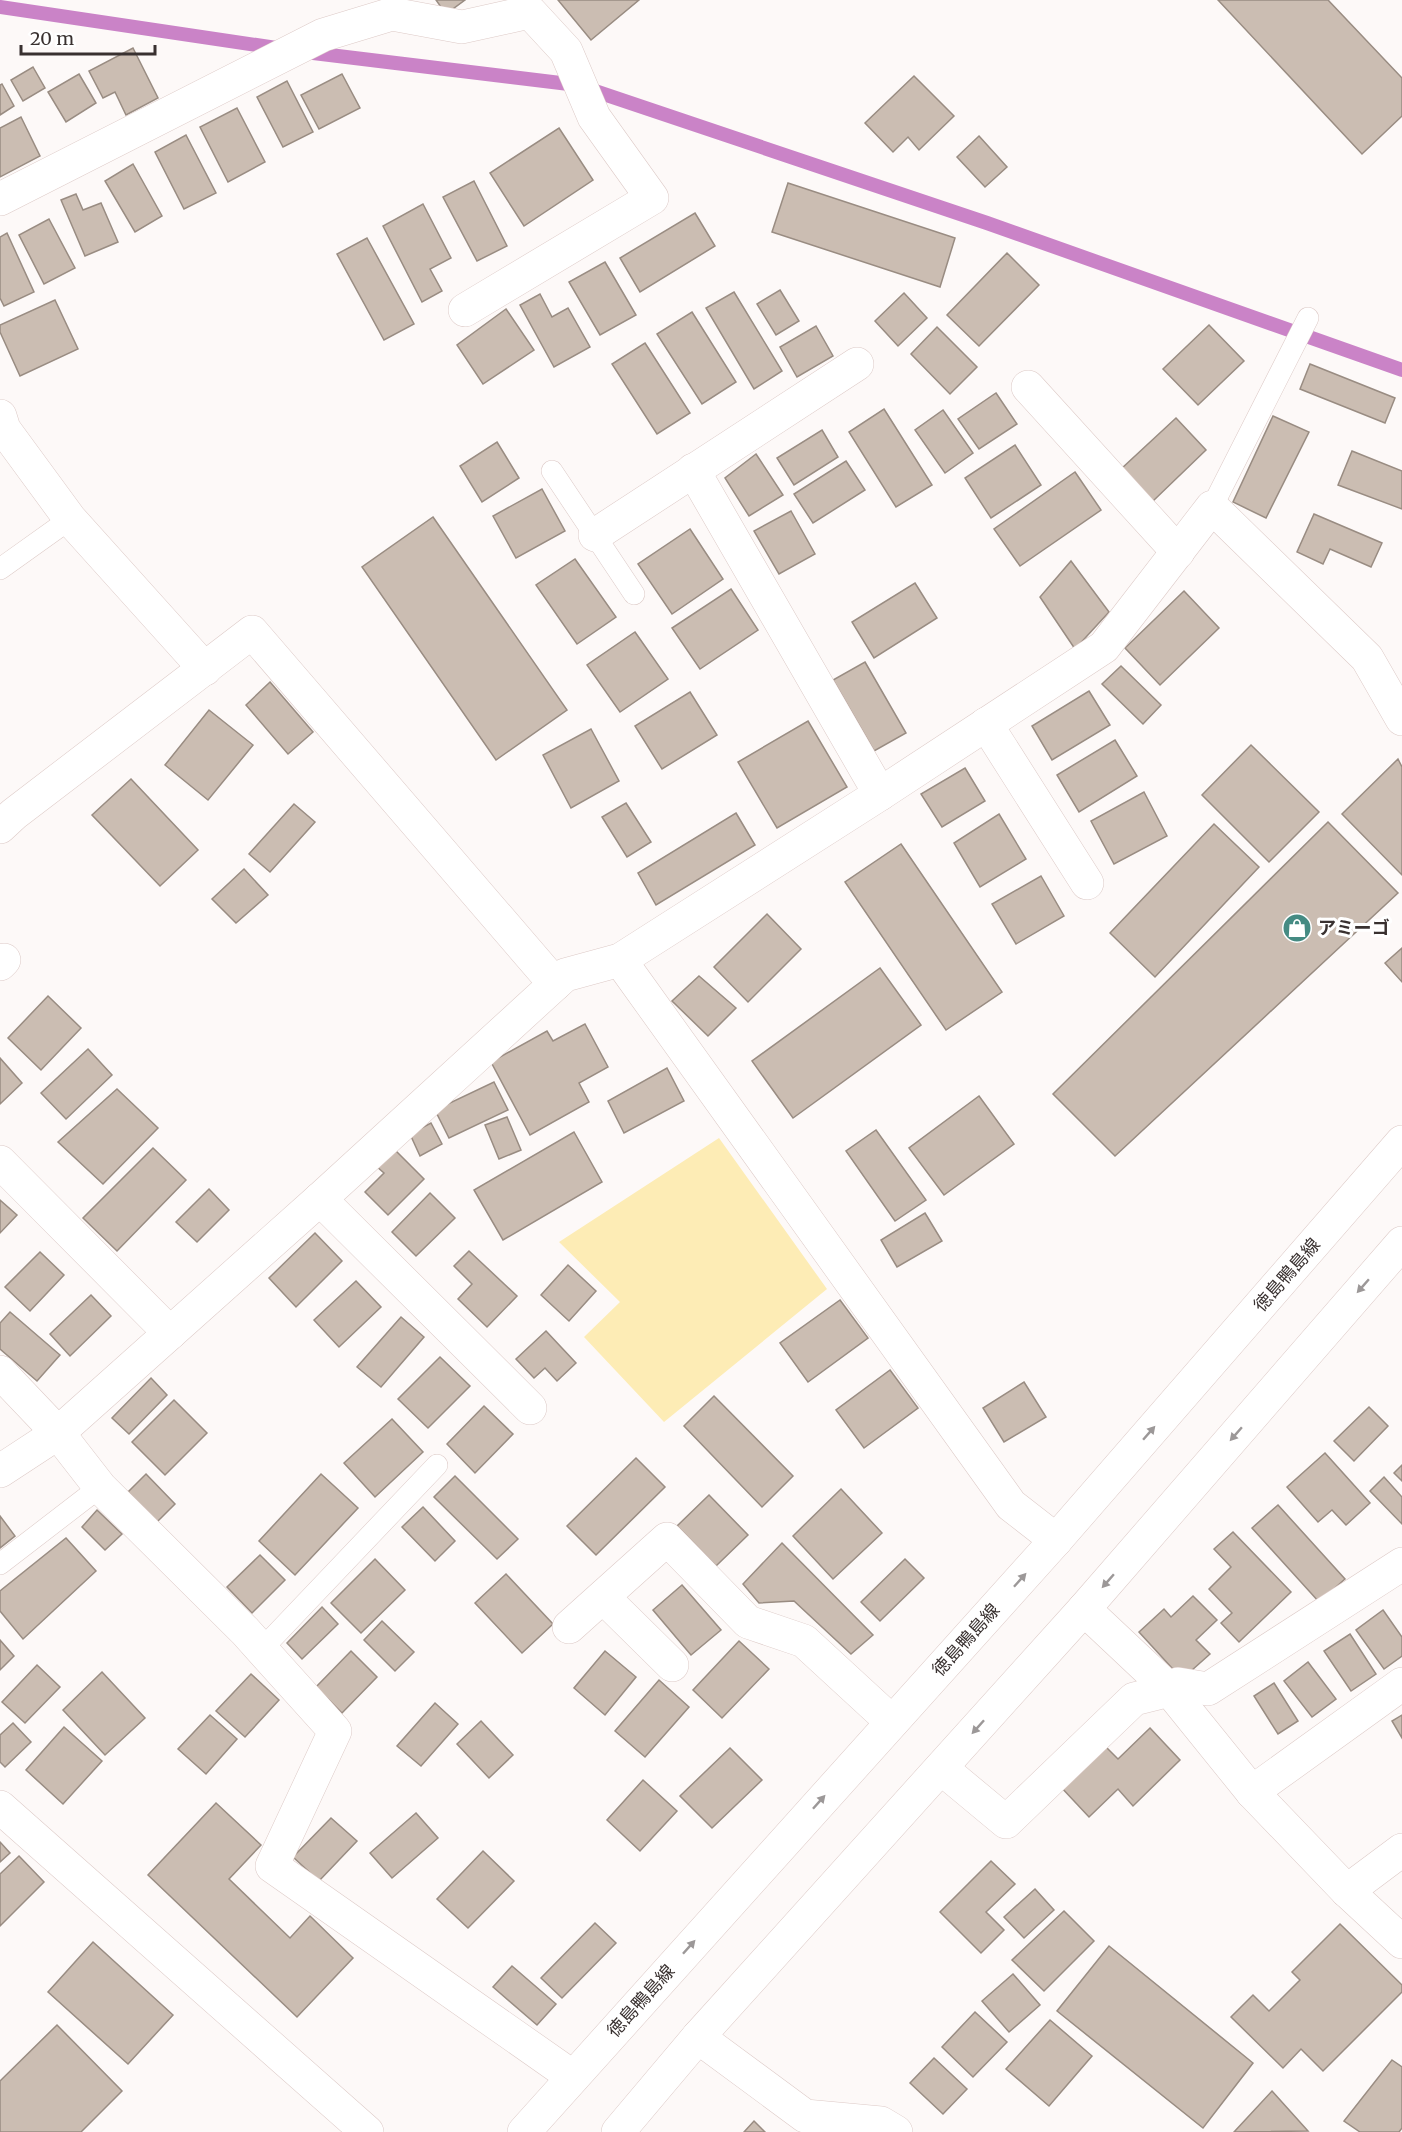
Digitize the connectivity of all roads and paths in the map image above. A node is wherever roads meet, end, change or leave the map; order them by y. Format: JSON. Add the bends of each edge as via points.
{"nodes":[{"id":1,"x":0,"y":199,"type":"edge"},
{"id":2,"x":465,"y":310,"type":"dead end"},
{"id":3,"x":1308,"y":318,"type":"dead end"},
{"id":4,"x":856,"y":364,"type":"dead end"},
{"id":5,"x":1028,"y":387,"type":"dead end"},
{"id":6,"x":0,"y":416,"type":"edge"},
{"id":7,"x":693,"y":470,"type":"junction"},
{"id":8,"x":552,"y":471,"type":"dead end"},
{"id":9,"x":1212,"y":507,"type":"junction"},
{"id":10,"x":70,"y":519,"type":"junction"},
{"id":11,"x":595,"y":535,"type":"junction"},
{"id":12,"x":1178,"y":552,"type":"junction"},
{"id":13,"x":0,"y":569,"type":"edge"},
{"id":14,"x":634,"y":594,"type":"dead end"},
{"id":15,"x":205,"y":669,"type":"junction"},
{"id":16,"x":1402,"y":719,"type":"edge"},
{"id":17,"x":986,"y":724,"type":"junction"},
{"id":18,"x":880,"y":794,"type":"junction"},
{"id":19,"x":0,"y":827,"type":"edge"},
{"id":20,"x":1088,"y":883,"type":"dead end"},
{"id":21,"x":620,"y":960,"type":"junction"},
{"id":22,"x":555,"y":984,"type":"junction"},
{"id":23,"x":1402,"y":1143,"type":"edge"},
{"id":24,"x":0,"y":1162,"type":"edge"},
{"id":25,"x":320,"y":1199,"type":"junction"},
{"id":26,"x":1402,"y":1243,"type":"edge"},
{"id":27,"x":170,"y":1333,"type":"junction"},
{"id":28,"x":0,"y":1372,"type":"edge"},
{"id":29,"x":530,"y":1408,"type":"dead end"},
{"id":30,"x":58,"y":1433,"type":"junction"},
{"id":31,"x":437,"y":1465,"type":"dead end"},
{"id":32,"x":0,"y":1471,"type":"edge"},
{"id":33,"x":99,"y":1487,"type":"junction"},
{"id":34,"x":1056,"y":1540,"type":"junction"},
{"id":35,"x":0,"y":1564,"type":"edge"},
{"id":36,"x":1402,"y":1564,"type":"edge"},
{"id":37,"x":603,"y":1597,"type":"junction"},
{"id":38,"x":1084,"y":1609,"type":"junction"},
{"id":39,"x":569,"y":1627,"type":"dead end"},
{"id":40,"x":262,"y":1649,"type":"junction"},
{"id":41,"x":672,"y":1665,"type":"dead end"},
{"id":42,"x":1402,"y":1684,"type":"edge"},
{"id":43,"x":1168,"y":1689,"type":"junction"},
{"id":44,"x":892,"y":1722,"type":"junction"},
{"id":45,"x":941,"y":1768,"type":"junction"},
{"id":46,"x":1252,"y":1792,"type":"junction"},
{"id":47,"x":0,"y":1807,"type":"edge"},
{"id":48,"x":1402,"y":1850,"type":"edge"},
{"id":49,"x":1347,"y":1891,"type":"junction"},
{"id":50,"x":1402,"y":1942,"type":"edge"},
{"id":51,"x":698,"y":2037,"type":"junction"},
{"id":52,"x":573,"y":2077,"type":"junction"},
{"id":53,"x":367,"y":2132,"type":"edge"},
{"id":54,"x":524,"y":2132,"type":"edge"},
{"id":55,"x":618,"y":2132,"type":"edge"},
{"id":56,"x":896,"y":2132,"type":"edge"}],
"edges":[{"from":1,"to":2,"type":"street","via":[[323,35],[392,14],[462,27],[530,12],[566,51],[594,117],[652,198]]},
{"from":3,"to":9,"type":"lane"},
{"from":4,"to":7,"type":"street"},
{"from":5,"to":12,"type":"street"},
{"from":6,"to":10,"type":"street","via":[[4,429]]},
{"from":7,"to":11,"type":"street"},
{"from":7,"to":18,"type":"street"},
{"from":8,"to":11,"type":"lane"},
{"from":9,"to":12,"type":"street"},
{"from":9,"to":16,"type":"street","via":[[1367,658]]},
{"from":10,"to":13,"type":"lane"},
{"from":10,"to":15,"type":"street"},
{"from":11,"to":14,"type":"lane"},
{"from":12,"to":17,"type":"street","via":[[1104,647]]},
{"from":15,"to":19,"type":"street"},
{"from":15,"to":22,"type":"street","via":[[252,632]]},
{"from":17,"to":18,"type":"street"},
{"from":17,"to":20,"type":"street"},
{"from":18,"to":21,"type":"street"},
{"from":21,"to":22,"type":"street","via":[[565,975]]},
{"from":21,"to":34,"type":"street","via":[[1011,1505]]},
{"from":22,"to":25,"type":"street"},
{"from":34,"to":23,"type":"street","name":"徳島鴨島線","one_way":true},
{"from":24,"to":27,"type":"street"},
{"from":25,"to":27,"type":"street"},
{"from":25,"to":29,"type":"street"},
{"from":26,"to":38,"type":"street","one_way":true},
{"from":27,"to":30,"type":"street"},
{"from":28,"to":30,"type":"street"},
{"from":30,"to":32,"type":"street"},
{"from":30,"to":33,"type":"street"},
{"from":31,"to":40,"type":"lane"},
{"from":33,"to":35,"type":"lane"},
{"from":33,"to":40,"type":"street"},
{"from":44,"to":34,"type":"street","name":"徳島鴨島線","one_way":true},
{"from":36,"to":43,"type":"street","via":[[1208,1689],[1178,1684]]},
{"from":37,"to":39,"type":"street"},
{"from":37,"to":41,"type":"street"},
{"from":37,"to":44,"type":"street","via":[[667,1539],[748,1622],[804,1641]]},
{"from":38,"to":43,"type":"street"},
{"from":38,"to":45,"type":"street","one_way":true},
{"from":40,"to":52,"type":"street","via":[[335,1731],[272,1866]]},
{"from":42,"to":46,"type":"street"},
{"from":43,"to":45,"type":"street","via":[[1134,1699],[1006,1822]]},
{"from":43,"to":46,"type":"street"},
{"from":52,"to":44,"type":"street","name":"徳島鴨島線","one_way":true},
{"from":45,"to":51,"type":"street"},
{"from":46,"to":49,"type":"street"},
{"from":47,"to":53,"type":"street"},
{"from":48,"to":49,"type":"street"},
{"from":49,"to":50,"type":"street"},
{"from":51,"to":55,"type":"street"},
{"from":51,"to":56,"type":"street","via":[[805,2116],[881,2123]]},
{"from":52,"to":54,"type":"street","name":"徳島鴨島線"}]}
